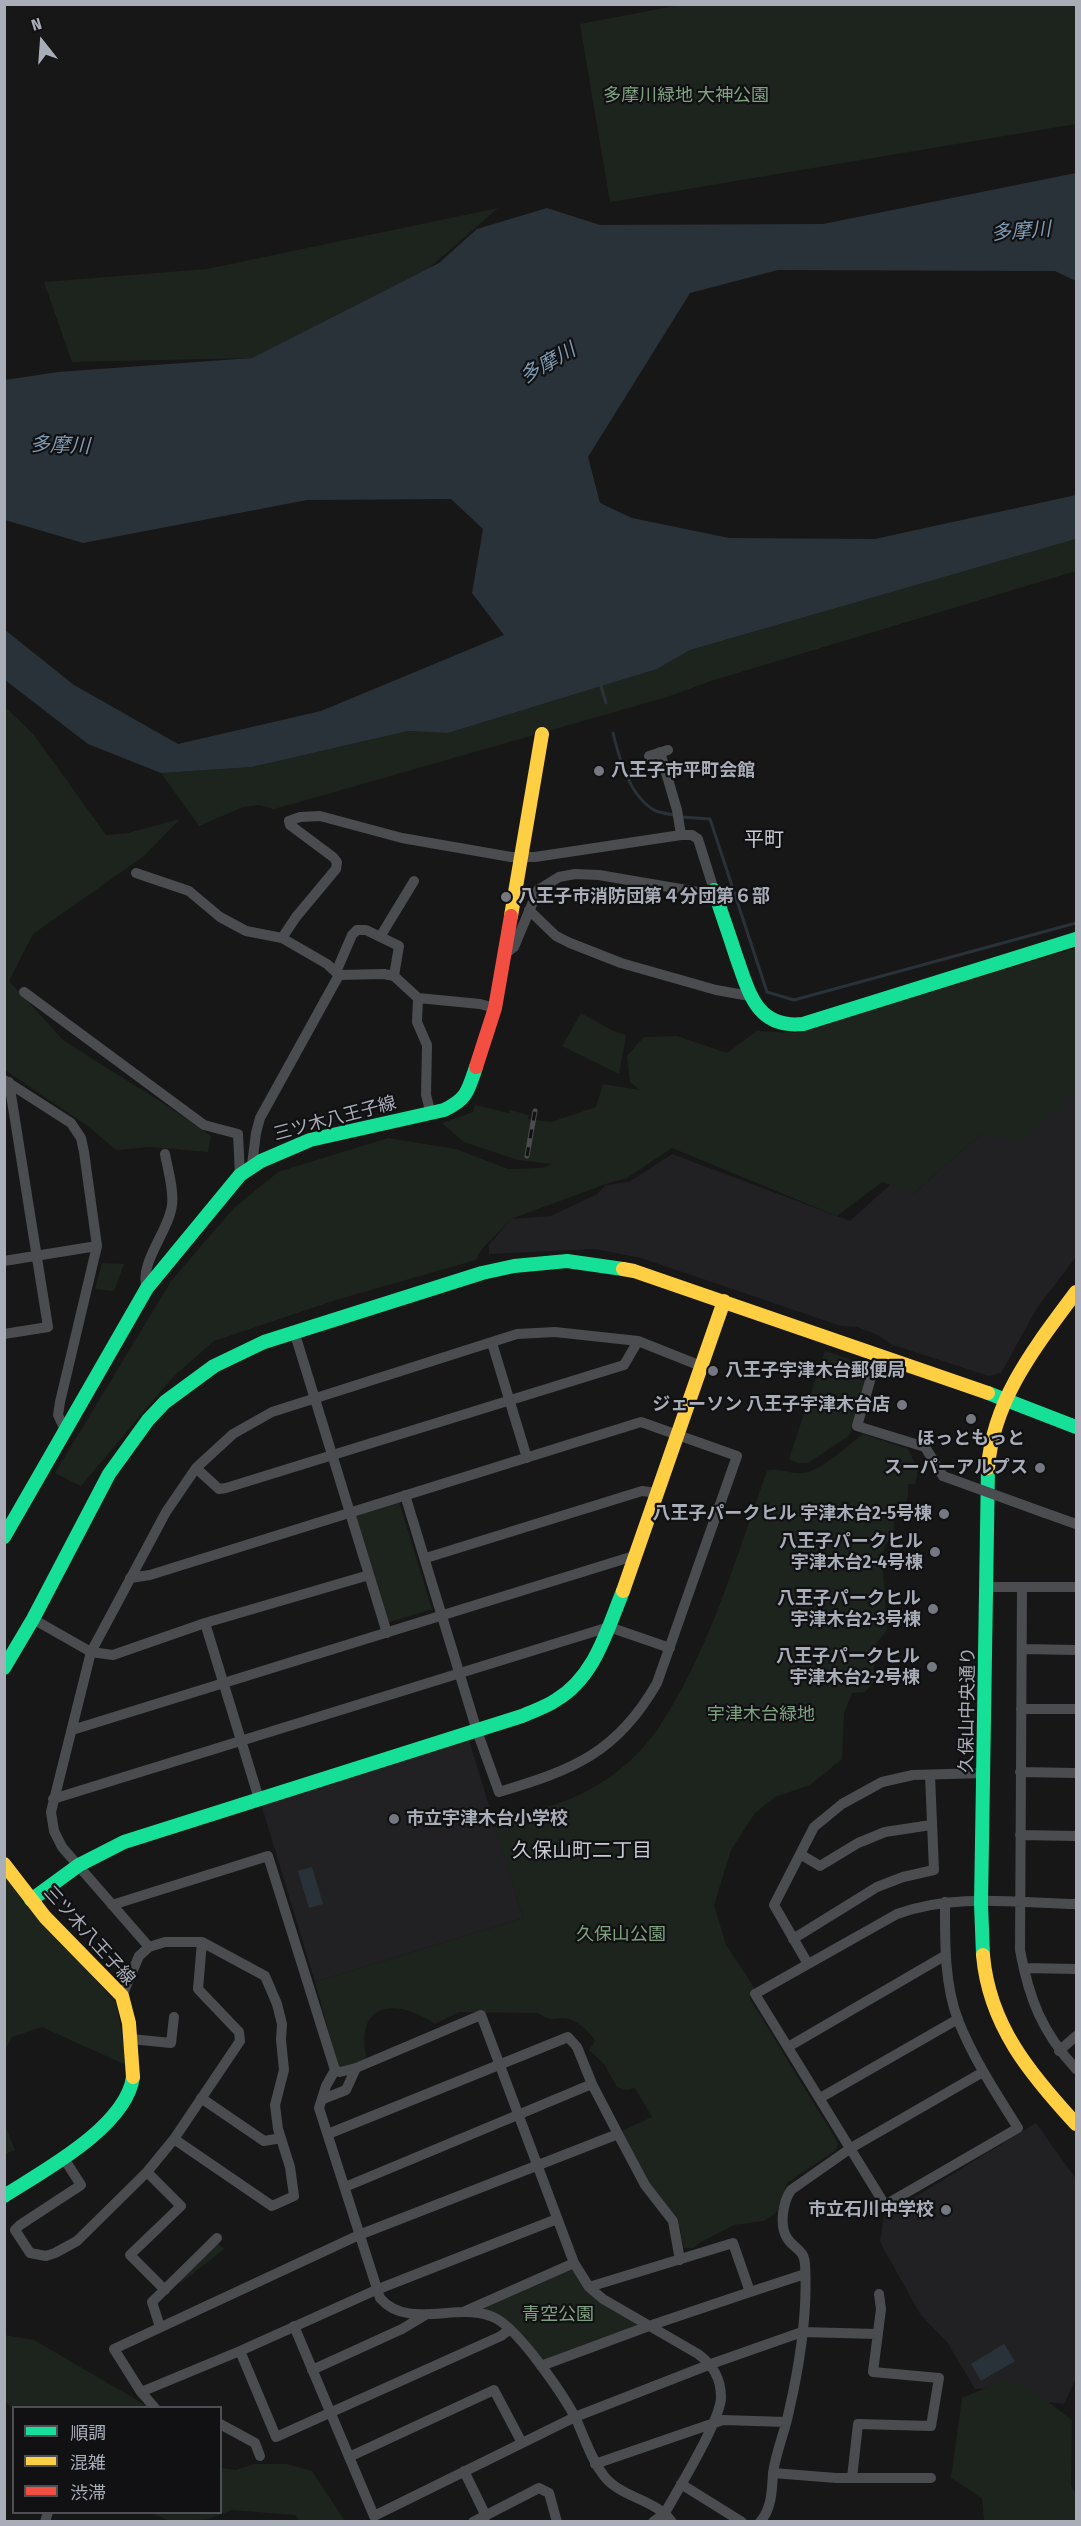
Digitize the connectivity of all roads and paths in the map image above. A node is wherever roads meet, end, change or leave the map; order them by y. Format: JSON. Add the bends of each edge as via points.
{"nodes":[{"id":1,"x":542,"y":734,"type":"dead end"},
{"id":2,"x":649,"y":756,"type":"dead end"},
{"id":3,"x":681,"y":831,"type":"junction"},
{"id":4,"x":522,"y":857,"type":"junction"},
{"id":5,"x":136,"y":873,"type":"dead end"},
{"id":6,"x":414,"y":880,"type":"dead end"},
{"id":7,"x":714,"y":890,"type":"junction"},
{"id":8,"x":529,"y":910,"type":"junction"},
{"id":9,"x":380,"y":937,"type":"junction"},
{"id":10,"x":282,"y":938,"type":"junction"},
{"id":11,"x":1077,"y":939,"type":"edge"},
{"id":12,"x":506,"y":954,"type":"junction"},
{"id":13,"x":337,"y":974,"type":"junction"},
{"id":14,"x":394,"y":976,"type":"junction"},
{"id":15,"x":24,"y":992,"type":"dead end"},
{"id":16,"x":750,"y":996,"type":"junction"},
{"id":17,"x":418,"y":998,"type":"junction"},
{"id":18,"x":495,"y":1008,"type":"junction"},
{"id":19,"x":7,"y":1081,"type":"edge"},
{"id":20,"x":431,"y":1114,"type":"junction"},
{"id":21,"x":165,"y":1154,"type":"dead end"},
{"id":22,"x":252,"y":1165,"type":"junction"},
{"id":23,"x":240,"y":1176,"type":"junction"},
{"id":24,"x":98,"y":1246,"type":"junction"},
{"id":25,"x":37,"y":1256,"type":"junction"},
{"id":26,"x":4,"y":1261,"type":"edge"},
{"id":27,"x":147,"y":1288,"type":"junction"},
{"id":28,"x":1077,"y":1292,"type":"edge"},
{"id":29,"x":724,"y":1301,"type":"junction"},
{"id":30,"x":294,"y":1331,"type":"junction"},
{"id":31,"x":4,"y":1334,"type":"edge"},
{"id":32,"x":638,"y":1341,"type":"junction"},
{"id":33,"x":492,"y":1343,"type":"junction"},
{"id":34,"x":701,"y":1366,"type":"junction"},
{"id":35,"x":874,"y":1367,"type":"dead end"},
{"id":36,"x":314,"y":1397,"type":"junction"},
{"id":37,"x":510,"y":1401,"type":"junction"},
{"id":38,"x":1005,"y":1401,"type":"junction"},
{"id":39,"x":1077,"y":1427,"type":"edge"},
{"id":40,"x":65,"y":1430,"type":"junction"},
{"id":41,"x":676,"y":1434,"type":"junction"},
{"id":42,"x":331,"y":1455,"type":"junction"},
{"id":43,"x":527,"y":1458,"type":"junction"},
{"id":44,"x":196,"y":1468,"type":"junction"},
{"id":45,"x":659,"y":1493,"type":"junction"},
{"id":46,"x":405,"y":1496,"type":"junction"},
{"id":47,"x":350,"y":1513,"type":"junction"},
{"id":48,"x":1077,"y":1524,"type":"edge"},
{"id":49,"x":4,"y":1537,"type":"edge"},
{"id":50,"x":637,"y":1555,"type":"junction"},
{"id":51,"x":426,"y":1558,"type":"junction"},
{"id":52,"x":369,"y":1575,"type":"junction"},
{"id":53,"x":130,"y":1578,"type":"junction"},
{"id":54,"x":987,"y":1587,"type":"junction"},
{"id":55,"x":1022,"y":1587,"type":"junction"},
{"id":56,"x":1077,"y":1587,"type":"edge"},
{"id":57,"x":444,"y":1616,"type":"junction"},
{"id":58,"x":33,"y":1619,"type":"junction"},
{"id":59,"x":205,"y":1623,"type":"junction"},
{"id":60,"x":609,"y":1627,"type":"junction"},
{"id":61,"x":387,"y":1633,"type":"junction"},
{"id":62,"x":670,"y":1648,"type":"junction"},
{"id":63,"x":1022,"y":1649,"type":"junction"},
{"id":64,"x":1077,"y":1650,"type":"edge"},
{"id":65,"x":91,"y":1652,"type":"junction"},
{"id":66,"x":4,"y":1668,"type":"edge"},
{"id":67,"x":461,"y":1673,"type":"junction"},
{"id":68,"x":224,"y":1683,"type":"junction"},
{"id":69,"x":1021,"y":1708,"type":"junction"},
{"id":70,"x":1077,"y":1709,"type":"edge"},
{"id":71,"x":72,"y":1730,"type":"junction"},
{"id":72,"x":477,"y":1731,"type":"junction"},
{"id":73,"x":242,"y":1741,"type":"junction"},
{"id":74,"x":1020,"y":1772,"type":"junction"},
{"id":75,"x":985,"y":1773,"type":"junction"},
{"id":76,"x":1077,"y":1773,"type":"edge"},
{"id":77,"x":930,"y":1775,"type":"junction"},
{"id":78,"x":53,"y":1799,"type":"junction"},
{"id":79,"x":259,"y":1799,"type":"junction"},
{"id":80,"x":931,"y":1825,"type":"junction"},
{"id":81,"x":1020,"y":1835,"type":"junction"},
{"id":82,"x":1077,"y":1836,"type":"edge"},
{"id":83,"x":800,"y":1854,"type":"junction"},
{"id":84,"x":4,"y":1864,"type":"edge"},
{"id":85,"x":79,"y":1865,"type":"junction"},
{"id":86,"x":31,"y":1900,"type":"junction"},
{"id":87,"x":945,"y":1902,"type":"junction"},
{"id":88,"x":982,"y":1903,"type":"junction"},
{"id":89,"x":1019,"y":1903,"type":"junction"},
{"id":90,"x":112,"y":1905,"type":"junction"},
{"id":91,"x":1077,"y":1905,"type":"edge"},
{"id":92,"x":793,"y":1939,"type":"junction"},
{"id":93,"x":202,"y":1942,"type":"junction"},
{"id":94,"x":149,"y":1947,"type":"junction"},
{"id":95,"x":946,"y":1954,"type":"junction"},
{"id":96,"x":808,"y":1964,"type":"junction"},
{"id":97,"x":1024,"y":1968,"type":"junction"},
{"id":98,"x":1077,"y":1969,"type":"edge"},
{"id":99,"x":122,"y":1996,"type":"junction"},
{"id":100,"x":174,"y":2017,"type":"dead end"},
{"id":101,"x":958,"y":2019,"type":"junction"},
{"id":102,"x":1077,"y":2036,"type":"edge"},
{"id":103,"x":131,"y":2039,"type":"junction"},
{"id":104,"x":788,"y":2048,"type":"junction"},
{"id":105,"x":1059,"y":2050,"type":"junction"},
{"id":106,"x":500,"y":2065,"type":"junction"},
{"id":107,"x":356,"y":2068,"type":"junction"},
{"id":108,"x":1077,"y":2069,"type":"edge"},
{"id":109,"x":335,"y":2070,"type":"junction"},
{"id":110,"x":983,"y":2072,"type":"junction"},
{"id":111,"x":592,"y":2084,"type":"junction"},
{"id":112,"x":201,"y":2098,"type":"junction"},
{"id":113,"x":820,"y":2098,"type":"junction"},
{"id":114,"x":323,"y":2099,"type":"junction"},
{"id":115,"x":519,"y":2115,"type":"junction"},
{"id":116,"x":1077,"y":2124,"type":"edge"},
{"id":117,"x":328,"y":2134,"type":"junction"},
{"id":118,"x":618,"y":2134,"type":"junction"},
{"id":119,"x":281,"y":2138,"type":"junction"},
{"id":120,"x":174,"y":2139,"type":"junction"},
{"id":121,"x":851,"y":2148,"type":"junction"},
{"id":122,"x":63,"y":2157,"type":"junction"},
{"id":123,"x":538,"y":2166,"type":"junction"},
{"id":124,"x":147,"y":2172,"type":"junction"},
{"id":125,"x":345,"y":2187,"type":"junction"},
{"id":126,"x":4,"y":2196,"type":"edge"},
{"id":127,"x":557,"y":2218,"type":"junction"},
{"id":128,"x":359,"y":2235,"type":"junction"},
{"id":129,"x":217,"y":2238,"type":"dead end"},
{"id":130,"x":680,"y":2260,"type":"junction"},
{"id":131,"x":574,"y":2263,"type":"junction"},
{"id":132,"x":805,"y":2274,"type":"junction"},
{"id":133,"x":589,"y":2288,"type":"junction"},
{"id":134,"x":165,"y":2290,"type":"junction"},
{"id":135,"x":376,"y":2290,"type":"junction"},
{"id":136,"x":750,"y":2292,"type":"junction"},
{"id":137,"x":879,"y":2294,"type":"dead end"},
{"id":138,"x":462,"y":2312,"type":"junction"},
{"id":139,"x":427,"y":2314,"type":"junction"},
{"id":140,"x":294,"y":2326,"type":"junction"},
{"id":141,"x":649,"y":2326,"type":"junction"},
{"id":142,"x":160,"y":2327,"type":"junction"},
{"id":143,"x":510,"y":2329,"type":"junction"},
{"id":144,"x":802,"y":2332,"type":"junction"},
{"id":145,"x":877,"y":2334,"type":"junction"},
{"id":146,"x":240,"y":2351,"type":"junction"},
{"id":147,"x":711,"y":2364,"type":"junction"},
{"id":148,"x":541,"y":2366,"type":"junction"},
{"id":149,"x":312,"y":2370,"type":"junction"},
{"id":150,"x":141,"y":2392,"type":"junction"},
{"id":151,"x":153,"y":2406,"type":"edge"},
{"id":152,"x":330,"y":2413,"type":"junction"},
{"id":153,"x":575,"y":2417,"type":"junction"},
{"id":154,"x":786,"y":2422,"type":"junction"},
{"id":155,"x":713,"y":2423,"type":"junction"},
{"id":156,"x":222,"y":2425,"type":"edge"},
{"id":157,"x":522,"y":2443,"type":"junction"},
{"id":158,"x":260,"y":2456,"type":"dead end"},
{"id":159,"x":349,"y":2457,"type":"junction"},
{"id":160,"x":595,"y":2464,"type":"junction"},
{"id":161,"x":464,"y":2471,"type":"junction"},
{"id":162,"x":773,"y":2473,"type":"junction"},
{"id":163,"x":852,"y":2478,"type":"junction"},
{"id":164,"x":931,"y":2478,"type":"dead end"},
{"id":165,"x":681,"y":2484,"type":"junction"},
{"id":166,"x":486,"y":2516,"type":"junction"},
{"id":167,"x":668,"y":2517,"type":"edge"},
{"id":168,"x":375,"y":2519,"type":"edge"},
{"id":169,"x":473,"y":2522,"type":"edge"},
{"id":170,"x":557,"y":2522,"type":"edge"},
{"id":171,"x":653,"y":2522,"type":"edge"},
{"id":172,"x":742,"y":2522,"type":"edge"},
{"id":173,"x":760,"y":2522,"type":"edge"}],
"edges":[{"from":1,"to":4,"type":"street","name":"三ツ木八王子線"},
{"from":2,"to":3,"type":"street","via":[[664,751]]},
{"from":3,"to":4,"type":"street"},
{"from":3,"to":7,"type":"street","via":[[698,840]]},
{"from":4,"to":10,"type":"street","via":[[402,838],[320,816],[295,818],[289,821],[294,828],[337,862],[336,869]]},
{"from":4,"to":12,"type":"street","name":"三ツ木八王子線"},
{"from":5,"to":10,"type":"street","via":[[189,891],[220,917],[246,931]]},
{"from":6,"to":9,"type":"street"},
{"from":7,"to":8,"type":"street","via":[[704,893],[599,875],[566,875],[541,887]]},
{"from":7,"to":16,"type":"street"},
{"from":8,"to":12,"type":"street","via":[[514,947]]},
{"from":8,"to":16,"type":"street","via":[[556,936],[570,943],[633,966]]},
{"from":9,"to":13,"type":"street","via":[[357,930]]},
{"from":9,"to":14,"type":"street","via":[[399,946]]},
{"from":10,"to":13,"type":"street"},
{"from":11,"to":16,"type":"street","via":[[803,1024],[775,1021]]},
{"from":12,"to":18,"type":"street","name":"三ツ木八王子線"},
{"from":13,"to":14,"type":"street"},
{"from":13,"to":22,"type":"street","via":[[260,1118]]},
{"from":14,"to":17,"type":"street"},
{"from":15,"to":23,"type":"street","via":[[204,1125],[238,1134]]},
{"from":17,"to":18,"type":"street"},
{"from":17,"to":20,"type":"street","via":[[417,1022],[427,1045],[426,1095]]},
{"from":18,"to":20,"type":"street","name":"三ツ木八王子線","via":[[468,1092],[458,1103]]},
{"from":19,"to":24,"type":"street","via":[[66,1119],[78,1133]]},
{"from":19,"to":25,"type":"street"},
{"from":20,"to":22,"type":"street","name":"三ツ木八王子線","via":[[334,1135],[280,1151]]},
{"from":21,"to":27,"type":"street","via":[[173,1202],[166,1227],[144,1272]]},
{"from":22,"to":23,"type":"street","name":"三ツ木八王子線"},
{"from":23,"to":27,"type":"street","name":"三ツ木八王子線"},
{"from":24,"to":25,"type":"street"},
{"from":24,"to":40,"type":"street","via":[[60,1402],[58,1415]]},
{"from":25,"to":26,"type":"street"},
{"from":25,"to":31,"type":"street","via":[[48,1327]]},
{"from":27,"to":40,"type":"street","name":"三ツ木八王子線"},
{"from":28,"to":38,"type":"street","name":"久保山中央通り","via":[[1041,1339]]},
{"from":29,"to":30,"type":"street","via":[[634,1270],[586,1263],[545,1263],[482,1273]]},
{"from":29,"to":34,"type":"street"},
{"from":29,"to":38,"type":"street","via":[[978,1388]]},
{"from":30,"to":36,"type":"street"},
{"from":30,"to":58,"type":"street","via":[[214,1366],[165,1402],[148,1420],[109,1474]]},
{"from":32,"to":33,"type":"street","via":[[555,1332],[517,1334]]},
{"from":32,"to":34,"type":"street"},
{"from":32,"to":37,"type":"street","via":[[624,1365]]},
{"from":33,"to":36,"type":"street"},
{"from":33,"to":37,"type":"street"},
{"from":34,"to":41,"type":"street"},
{"from":35,"to":48,"type":"street","bridge":true,"via":[[857,1426],[925,1448],[943,1476]]},
{"from":36,"to":42,"type":"street"},
{"from":36,"to":44,"type":"street","via":[[272,1412],[232,1434]]},
{"from":37,"to":42,"type":"street"},
{"from":37,"to":43,"type":"street"},
{"from":38,"to":39,"type":"street"},
{"from":38,"to":54,"type":"street","name":"久保山中央通り","via":[[989,1456]]},
{"from":40,"to":49,"type":"street","name":"三ツ木八王子線"},
{"from":41,"to":43,"type":"street","via":[[641,1422]]},
{"from":41,"to":45,"type":"street"},
{"from":41,"to":62,"type":"street","via":[[737,1456]]},
{"from":42,"to":44,"type":"street","via":[[219,1489]]},
{"from":42,"to":47,"type":"street"},
{"from":43,"to":46,"type":"street"},
{"from":44,"to":53,"type":"street","via":[[173,1500]]},
{"from":45,"to":50,"type":"street"},
{"from":45,"to":51,"type":"street","via":[[642,1491]]},
{"from":46,"to":47,"type":"street"},
{"from":46,"to":51,"type":"street"},
{"from":47,"to":52,"type":"street"},
{"from":47,"to":53,"type":"street"},
{"from":50,"to":57,"type":"street"},
{"from":50,"to":60,"type":"street"},
{"from":51,"to":57,"type":"street"},
{"from":52,"to":59,"type":"street"},
{"from":52,"to":61,"type":"street"},
{"from":53,"to":65,"type":"street"},
{"from":54,"to":55,"type":"street"},
{"from":54,"to":75,"type":"street","name":"久保山中央通り"},
{"from":55,"to":56,"type":"street"},
{"from":55,"to":63,"type":"street"},
{"from":57,"to":61,"type":"street"},
{"from":57,"to":67,"type":"street"},
{"from":58,"to":65,"type":"street"},
{"from":58,"to":66,"type":"street"},
{"from":59,"to":65,"type":"street","via":[[113,1655]]},
{"from":59,"to":68,"type":"street"},
{"from":60,"to":62,"type":"street"},
{"from":60,"to":67,"type":"street"},
{"from":60,"to":72,"type":"street","via":[[595,1660],[557,1700],[540,1710]]},
{"from":61,"to":68,"type":"street"},
{"from":62,"to":72,"type":"street","via":[[648,1699],[618,1735],[579,1763],[546,1778],[499,1792]]},
{"from":63,"to":64,"type":"street"},
{"from":63,"to":69,"type":"street"},
{"from":65,"to":71,"type":"street"},
{"from":67,"to":72,"type":"street"},
{"from":67,"to":73,"type":"street"},
{"from":68,"to":71,"type":"street"},
{"from":68,"to":73,"type":"street"},
{"from":69,"to":70,"type":"street"},
{"from":69,"to":74,"type":"street"},
{"from":71,"to":78,"type":"street"},
{"from":72,"to":79,"type":"street"},
{"from":73,"to":78,"type":"street"},
{"from":73,"to":79,"type":"street"},
{"from":74,"to":76,"type":"street"},
{"from":74,"to":81,"type":"street"},
{"from":75,"to":77,"type":"street"},
{"from":75,"to":88,"type":"street","name":"久保山中央通り"},
{"from":77,"to":80,"type":"street"},
{"from":77,"to":83,"type":"street","via":[[882,1782],[842,1804],[814,1827]]},
{"from":78,"to":85,"type":"street","via":[[54,1831],[62,1847]]},
{"from":79,"to":85,"type":"street","via":[[150,1832]]},
{"from":80,"to":83,"type":"street","via":[[885,1832],[820,1866]]},
{"from":80,"to":92,"type":"street","via":[[934,1869],[877,1887]]},
{"from":81,"to":82,"type":"street"},
{"from":81,"to":89,"type":"street"},
{"from":83,"to":92,"type":"street","via":[[774,1905]]},
{"from":84,"to":86,"type":"street","name":"三ツ木八王子線"},
{"from":85,"to":86,"type":"street"},
{"from":85,"to":90,"type":"street"},
{"from":86,"to":99,"type":"street","name":"三ツ木八王子線"},
{"from":87,"to":88,"type":"street"},
{"from":87,"to":95,"type":"street"},
{"from":87,"to":96,"type":"street","via":[[897,1914]]},
{"from":88,"to":89,"type":"street"},
{"from":88,"to":116,"type":"street","name":"久保山中央通り","via":[[983,1955],[991,2000],[1003,2030],[1024,2067]]},
{"from":89,"to":91,"type":"street"},
{"from":89,"to":97,"type":"street"},
{"from":90,"to":94,"type":"street"},
{"from":90,"to":109,"type":"street","via":[[268,1856]]},
{"from":92,"to":96,"type":"street"},
{"from":93,"to":94,"type":"street","via":[[165,1942]]},
{"from":93,"to":112,"type":"street","via":[[198,1989],[239,2032],[240,2041]]},
{"from":93,"to":119,"type":"street","via":[[265,1976],[277,2004],[284,2070],[275,2105]]},
{"from":94,"to":99,"type":"street","via":[[139,1956]]},
{"from":95,"to":101,"type":"street"},
{"from":95,"to":104,"type":"street"},
{"from":96,"to":104,"type":"street","via":[[755,1994]]},
{"from":97,"to":98,"type":"street"},
{"from":97,"to":105,"type":"street","via":[[1035,2008]]},
{"from":99,"to":103,"type":"street","name":"三ツ木八王子線","via":[[128,2010]]},
{"from":100,"to":103,"type":"street","via":[[171,2043]]},
{"from":101,"to":110,"type":"street"},
{"from":101,"to":113,"type":"street"},
{"from":102,"to":105,"type":"street"},
{"from":103,"to":122,"type":"street","name":"三ツ木八王子線","via":[[133,2074],[126,2097],[95,2131]]},
{"from":104,"to":113,"type":"street"},
{"from":105,"to":108,"type":"street"},
{"from":106,"to":107,"type":"street","via":[[482,2015]]},
{"from":106,"to":111,"type":"street","via":[[568,2037],[577,2047]]},
{"from":106,"to":115,"type":"street"},
{"from":106,"to":117,"type":"street"},
{"from":107,"to":109,"type":"street"},
{"from":107,"to":114,"type":"street","via":[[346,2090]]},
{"from":109,"to":114,"type":"street"},
{"from":110,"to":121,"type":"street"},
{"from":110,"to":121,"type":"street","via":[[1018,2128],[885,2205]]},
{"from":111,"to":115,"type":"street"},
{"from":111,"to":118,"type":"street"},
{"from":112,"to":119,"type":"street","via":[[264,2141]]},
{"from":112,"to":120,"type":"street"},
{"from":113,"to":121,"type":"street"},
{"from":114,"to":117,"type":"street","via":[[320,2108]]},
{"from":115,"to":123,"type":"street"},
{"from":115,"to":125,"type":"street"},
{"from":117,"to":125,"type":"street"},
{"from":118,"to":123,"type":"street"},
{"from":118,"to":130,"type":"street","via":[[645,2185],[673,2221]]},
{"from":119,"to":120,"type":"street","via":[[294,2196],[272,2206]]},
{"from":120,"to":124,"type":"street"},
{"from":121,"to":132,"type":"street","via":[[791,2190],[785,2200],[783,2221],[787,2238],[801,2250]]},
{"from":122,"to":124,"type":"street","via":[[81,2186],[15,2230],[30,2253],[46,2256],[77,2241]]},
{"from":122,"to":126,"type":"street","name":"三ツ木八王子線"},
{"from":123,"to":127,"type":"street"},
{"from":123,"to":128,"type":"street"},
{"from":124,"to":134,"type":"street","via":[[181,2206],[129,2255]]},
{"from":125,"to":128,"type":"street"},
{"from":127,"to":131,"type":"street"},
{"from":127,"to":135,"type":"street"},
{"from":128,"to":135,"type":"street"},
{"from":128,"to":142,"type":"street"},
{"from":129,"to":134,"type":"street"},
{"from":130,"to":133,"type":"street"},
{"from":130,"to":136,"type":"street","via":[[733,2243]]},
{"from":131,"to":133,"type":"street"},
{"from":131,"to":138,"type":"street"},
{"from":132,"to":136,"type":"street"},
{"from":132,"to":144,"type":"street"},
{"from":133,"to":141,"type":"street"},
{"from":134,"to":142,"type":"street","via":[[152,2302]]},
{"from":135,"to":139,"type":"street","via":[[394,2310]]},
{"from":135,"to":140,"type":"street"},
{"from":136,"to":141,"type":"street"},
{"from":137,"to":145,"type":"street"},
{"from":138,"to":139,"type":"street"},
{"from":138,"to":143,"type":"street","via":[[485,2313]]},
{"from":139,"to":149,"type":"street"},
{"from":140,"to":146,"type":"street"},
{"from":140,"to":149,"type":"street"},
{"from":141,"to":147,"type":"street"},
{"from":141,"to":148,"type":"street"},
{"from":142,"to":150,"type":"street","via":[[114,2349]]},
{"from":143,"to":148,"type":"street"},
{"from":143,"to":152,"type":"street"},
{"from":144,"to":145,"type":"street"},
{"from":144,"to":147,"type":"street"},
{"from":144,"to":154,"type":"street"},
{"from":145,"to":163,"type":"street","via":[[873,2372],[939,2378],[931,2426],[858,2424]]},
{"from":146,"to":150,"type":"street"},
{"from":146,"to":152,"type":"street","via":[[276,2437]]},
{"from":147,"to":153,"type":"street"},
{"from":147,"to":155,"type":"street","via":[[721,2395]]},
{"from":148,"to":153,"type":"street"},
{"from":149,"to":152,"type":"street"},
{"from":150,"to":151,"type":"street"},
{"from":152,"to":159,"type":"street"},
{"from":153,"to":157,"type":"street"},
{"from":153,"to":160,"type":"street"},
{"from":154,"to":155,"type":"street"},
{"from":154,"to":162,"type":"street"},
{"from":155,"to":160,"type":"street"},
{"from":155,"to":165,"type":"street"},
{"from":156,"to":158,"type":"street","via":[[255,2443]]},
{"from":157,"to":159,"type":"street","via":[[494,2390]]},
{"from":157,"to":161,"type":"street"},
{"from":159,"to":168,"type":"street"},
{"from":160,"to":167,"type":"street","via":[[609,2482]]},
{"from":161,"to":166,"type":"street"},
{"from":161,"to":168,"type":"street"},
{"from":162,"to":163,"type":"street"},
{"from":162,"to":173,"type":"street","via":[[772,2495]]},
{"from":163,"to":164,"type":"street"},
{"from":165,"to":167,"type":"street"},
{"from":165,"to":172,"type":"street"},
{"from":166,"to":169,"type":"street"},
{"from":166,"to":170,"type":"street","via":[[540,2488],[549,2493]]},
{"from":167,"to":171,"type":"street"}]}
